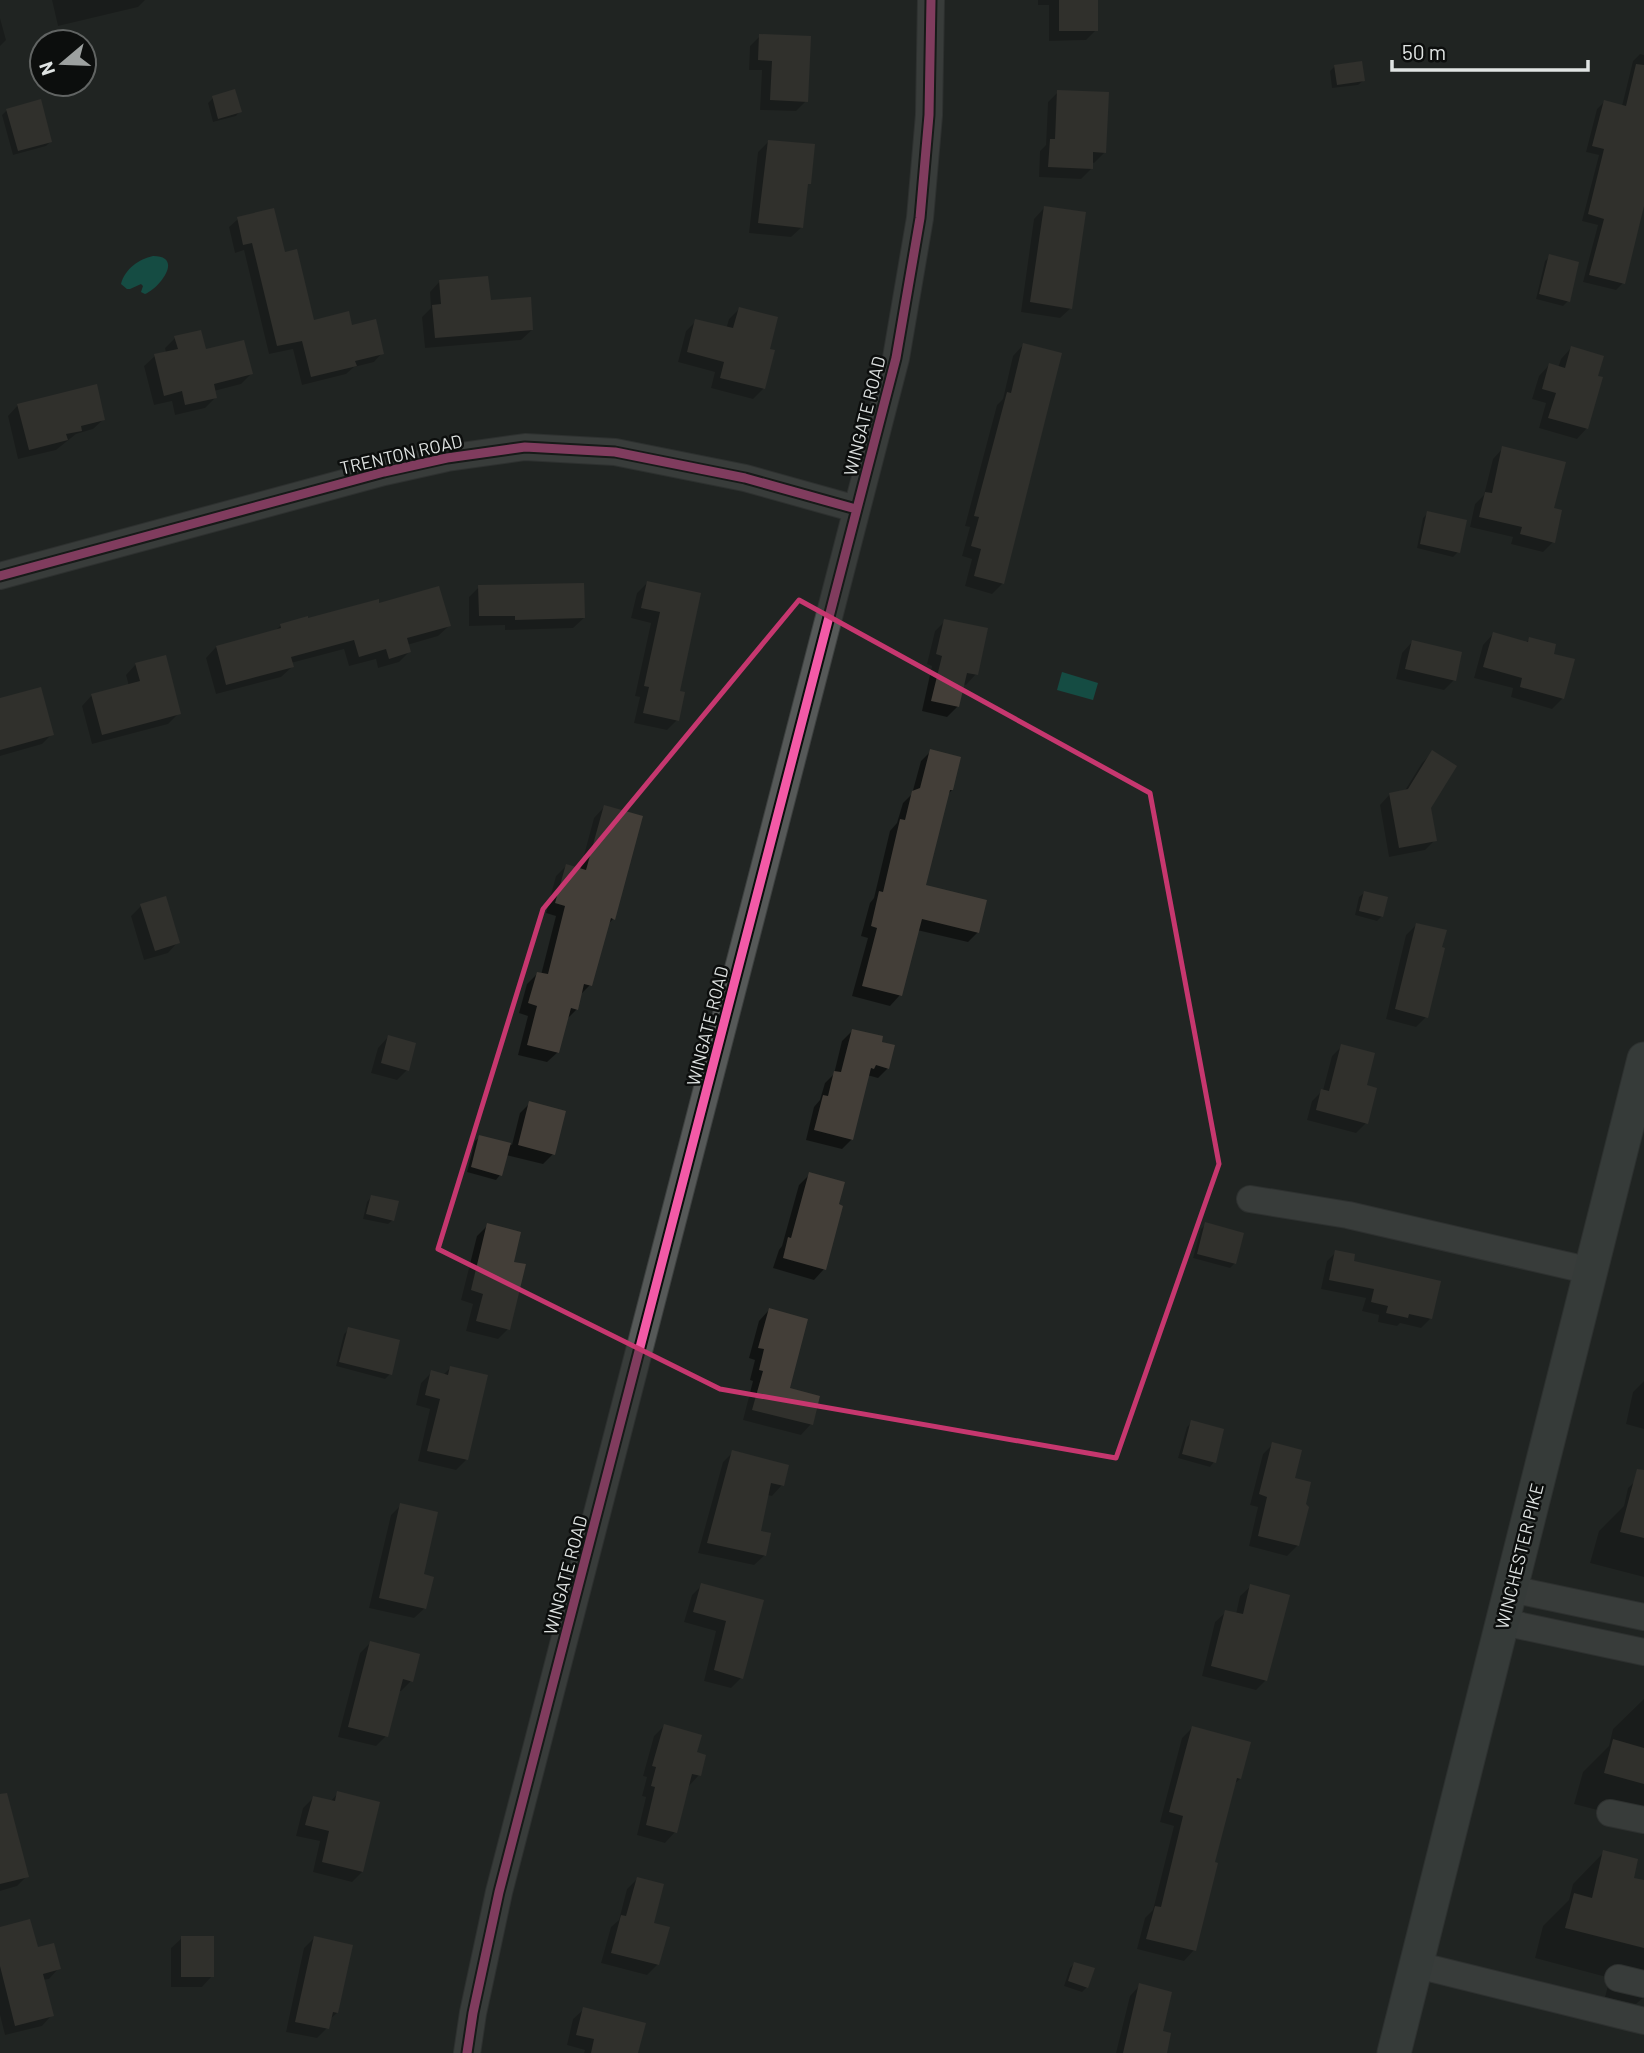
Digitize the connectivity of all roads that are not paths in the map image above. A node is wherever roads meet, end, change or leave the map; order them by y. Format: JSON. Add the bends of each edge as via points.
{"nodes":[{"id":1,"x":931,"y":0,"type":"edge"},
{"id":2,"x":856,"y":509,"type":"junction"},
{"id":3,"x":0,"y":576,"type":"edge"},
{"id":4,"x":1644,"y":1059,"type":"edge"},
{"id":5,"x":1251,"y":1199,"type":"dead end"},
{"id":6,"x":1591,"y":1271,"type":"junction"},
{"id":7,"x":1511,"y":1589,"type":"junction"},
{"id":8,"x":1644,"y":1616,"type":"edge"},
{"id":9,"x":1503,"y":1622,"type":"junction"},
{"id":10,"x":1644,"y":1652,"type":"edge"},
{"id":11,"x":1610,"y":1812,"type":"dead end"},
{"id":12,"x":1644,"y":1820,"type":"edge"},
{"id":13,"x":1417,"y":1965,"type":"junction"},
{"id":14,"x":1618,"y":1978,"type":"dead end"},
{"id":15,"x":1644,"y":1984,"type":"edge"},
{"id":16,"x":1644,"y":2021,"type":"edge"},
{"id":17,"x":467,"y":2053,"type":"edge"},
{"id":18,"x":1394,"y":2053,"type":"edge"}],
"edges":[{"from":1,"to":2,"type":"street","name":"WINGATE ROAD","via":[[929,116],[920,218],[896,358]]},
{"from":2,"to":3,"type":"street","name":"TRENTON ROAD","via":[[745,478],[615,452],[525,447],[384,472]]},
{"from":2,"to":17,"type":"street","name":"WINGATE ROAD","via":[[502,1881]]},
{"from":4,"to":6,"type":"main road","name":"WINCHESTER PIKE"},
{"from":5,"to":6,"type":"street","via":[[1348,1215]]},
{"from":6,"to":7,"type":"main road","name":"WINCHESTER PIKE"},
{"from":7,"to":8,"type":"street"},
{"from":7,"to":9,"type":"main road","name":"WINCHESTER PIKE"},
{"from":9,"to":10,"type":"street"},
{"from":9,"to":13,"type":"main road","name":"WINCHESTER PIKE"},
{"from":11,"to":12,"type":"street"},
{"from":13,"to":16,"type":"street"},
{"from":13,"to":18,"type":"main road","name":"WINCHESTER PIKE"},
{"from":14,"to":15,"type":"street"}]}
